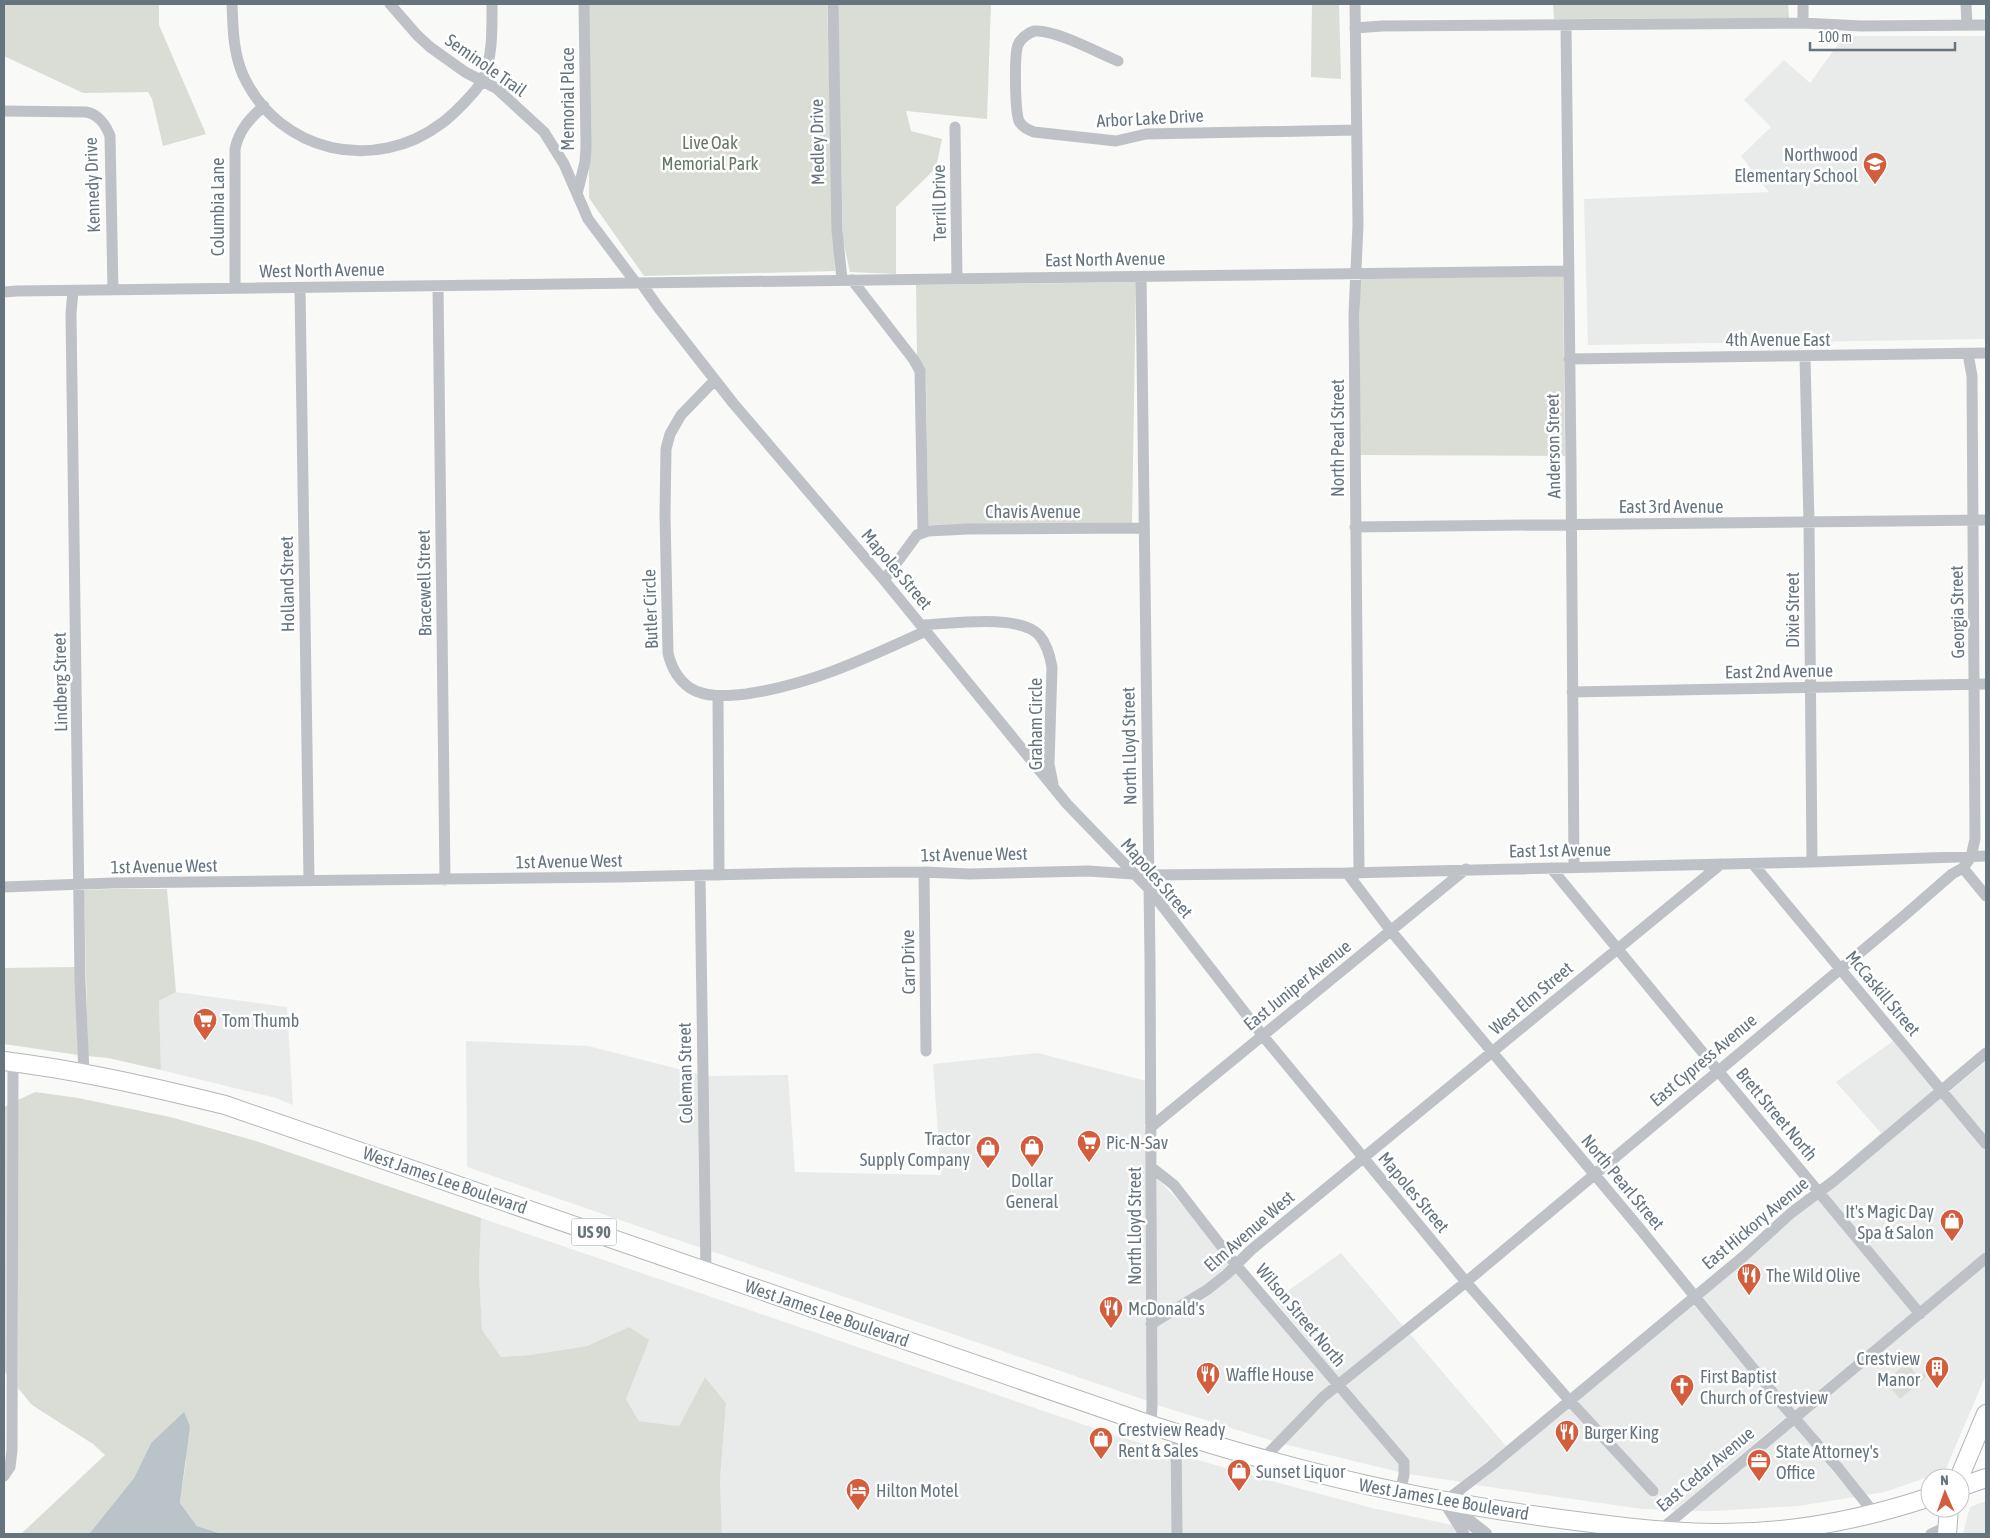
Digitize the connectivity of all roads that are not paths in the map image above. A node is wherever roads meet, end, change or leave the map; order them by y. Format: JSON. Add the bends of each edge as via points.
{"nodes":[{"id":1,"x":232,"y":4,"type":"edge"},
{"id":2,"x":390,"y":4,"type":"edge"},
{"id":3,"x":492,"y":4,"type":"edge"},
{"id":4,"x":584,"y":4,"type":"edge"},
{"id":5,"x":833,"y":4,"type":"edge"},
{"id":6,"x":1355,"y":4,"type":"edge"},
{"id":7,"x":1803,"y":4,"type":"edge"},
{"id":8,"x":1966,"y":4,"type":"edge"},
{"id":9,"x":1803,"y":23,"type":"junction"},
{"id":10,"x":1966,"y":24,"type":"junction"},
{"id":11,"x":1566,"y":25,"type":"junction"},
{"id":12,"x":1986,"y":25,"type":"edge"},
{"id":13,"x":1355,"y":28,"type":"junction"},
{"id":14,"x":1118,"y":61,"type":"dead end"},
{"id":15,"x":482,"y":81,"type":"junction"},
{"id":16,"x":264,"y":106,"type":"junction"},
{"id":17,"x":4,"y":111,"type":"edge"},
{"id":18,"x":955,"y":126,"type":"dead end"},
{"id":19,"x":1356,"y":130,"type":"junction"},
{"id":20,"x":577,"y":194,"type":"junction"},
{"id":21,"x":1568,"y":271,"type":"junction"},
{"id":22,"x":1355,"y":273,"type":"junction"},
{"id":23,"x":1141,"y":277,"type":"junction"},
{"id":24,"x":957,"y":279,"type":"junction"},
{"id":25,"x":847,"y":280,"type":"junction"},
{"id":26,"x":639,"y":283,"type":"junction"},
{"id":27,"x":438,"y":286,"type":"junction"},
{"id":28,"x":235,"y":288,"type":"junction"},
{"id":29,"x":300,"y":288,"type":"junction"},
{"id":30,"x":113,"y":290,"type":"junction"},
{"id":31,"x":73,"y":291,"type":"junction"},
{"id":32,"x":4,"y":292,"type":"edge"},
{"id":33,"x":1986,"y":353,"type":"edge"},
{"id":34,"x":1968,"y":354,"type":"junction"},
{"id":35,"x":1805,"y":357,"type":"junction"},
{"id":36,"x":1569,"y":359,"type":"junction"},
{"id":37,"x":714,"y":380,"type":"junction"},
{"id":38,"x":1973,"y":520,"type":"junction"},
{"id":39,"x":1986,"y":520,"type":"edge"},
{"id":40,"x":1809,"y":523,"type":"junction"},
{"id":41,"x":1571,"y":524,"type":"junction"},
{"id":42,"x":1355,"y":527,"type":"junction"},
{"id":43,"x":1143,"y":528,"type":"junction"},
{"id":44,"x":923,"y":533,"type":"junction"},
{"id":45,"x":884,"y":580,"type":"junction"},
{"id":46,"x":923,"y":628,"type":"junction"},
{"id":47,"x":1981,"y":684,"type":"edge"},
{"id":48,"x":1810,"y":687,"type":"junction"},
{"id":49,"x":1572,"y":692,"type":"junction"},
{"id":50,"x":718,"y":696,"type":"junction"},
{"id":51,"x":1054,"y":787,"type":"junction"},
{"id":52,"x":1986,"y":856,"type":"edge"},
{"id":53,"x":1971,"y":857,"type":"junction"},
{"id":54,"x":1812,"y":862,"type":"junction"},
{"id":55,"x":1721,"y":864,"type":"junction"},
{"id":56,"x":1753,"y":864,"type":"junction"},
{"id":57,"x":1574,"y":867,"type":"junction"},
{"id":58,"x":1551,"y":868,"type":"junction"},
{"id":59,"x":1963,"y":868,"type":"junction"},
{"id":60,"x":1466,"y":870,"type":"junction"},
{"id":61,"x":924,"y":872,"type":"junction"},
{"id":62,"x":1359,"y":872,"type":"junction"},
{"id":63,"x":1347,"y":873,"type":"junction"},
{"id":64,"x":1134,"y":874,"type":"junction"},
{"id":65,"x":700,"y":875,"type":"junction"},
{"id":66,"x":719,"y":875,"type":"junction"},
{"id":67,"x":1148,"y":875,"type":"junction"},
{"id":68,"x":309,"y":880,"type":"junction"},
{"id":69,"x":445,"y":880,"type":"junction"},
{"id":70,"x":79,"y":885,"type":"junction"},
{"id":71,"x":4,"y":887,"type":"edge"},
{"id":72,"x":1149,"y":889,"type":"junction"},
{"id":73,"x":1986,"y":896,"type":"edge"},
{"id":74,"x":1391,"y":931,"type":"junction"},
{"id":75,"x":1618,"y":949,"type":"junction"},
{"id":76,"x":1839,"y":969,"type":"junction"},
{"id":77,"x":1262,"y":1036,"type":"junction"},
{"id":78,"x":926,"y":1051,"type":"dead end"},
{"id":79,"x":1493,"y":1052,"type":"junction"},
{"id":80,"x":1986,"y":1053,"type":"edge"},
{"id":81,"x":9,"y":1062,"type":"edge"},
{"id":82,"x":1718,"y":1071,"type":"junction"},
{"id":83,"x":84,"y":1074,"type":"junction"},
{"id":84,"x":1942,"y":1091,"type":"junction"},
{"id":85,"x":1151,"y":1127,"type":"junction"},
{"id":86,"x":1986,"y":1144,"type":"edge"},
{"id":87,"x":1363,"y":1158,"type":"junction"},
{"id":88,"x":1151,"y":1167,"type":"junction"},
{"id":89,"x":1594,"y":1175,"type":"junction"},
{"id":90,"x":1818,"y":1191,"type":"junction"},
{"id":91,"x":1986,"y":1258,"type":"edge"},
{"id":92,"x":1236,"y":1265,"type":"junction"},
{"id":93,"x":706,"y":1271,"type":"junction"},
{"id":94,"x":1466,"y":1282,"type":"junction"},
{"id":95,"x":1695,"y":1297,"type":"junction"},
{"id":96,"x":1920,"y":1314,"type":"junction"},
{"id":97,"x":1151,"y":1324,"type":"junction"},
{"id":98,"x":1338,"y":1385,"type":"junction"},
{"id":99,"x":1569,"y":1400,"type":"junction"},
{"id":100,"x":1986,"y":1414,"type":"edge"},
{"id":101,"x":1794,"y":1418,"type":"junction"},
{"id":102,"x":1151,"y":1425,"type":"junction"},
{"id":103,"x":1176,"y":1433,"type":"junction"},
{"id":104,"x":1262,"y":1460,"type":"junction"},
{"id":105,"x":1963,"y":1468,"type":"edge"},
{"id":106,"x":5,"y":1475,"type":"edge"},
{"id":107,"x":1986,"y":1478,"type":"edge"},
{"id":108,"x":1970,"y":1484,"type":"edge"},
{"id":109,"x":1653,"y":1491,"type":"dead end"},
{"id":110,"x":1400,"y":1493,"type":"junction"},
{"id":111,"x":1920,"y":1500,"type":"edge"},
{"id":112,"x":1444,"y":1502,"type":"junction"},
{"id":113,"x":1874,"y":1513,"type":"junction"},
{"id":114,"x":1945,"y":1518,"type":"edge"},
{"id":115,"x":1657,"y":1532,"type":"edge"},
{"id":116,"x":1941,"y":1532,"type":"edge"},
{"id":117,"x":1177,"y":1534,"type":"edge"},
{"id":118,"x":1464,"y":1534,"type":"edge"},
{"id":119,"x":1486,"y":1534,"type":"edge"}],
"edges":[{"from":1,"to":16,"type":"street","via":[[238,61],[247,82]]},
{"from":2,"to":15,"type":"street","name":"Seminole Trail","via":[[430,47]]},
{"from":3,"to":15,"type":"street","via":[[490,56]]},
{"from":4,"to":20,"type":"street","name":"Memorial Place","via":[[585,155]]},
{"from":5,"to":25,"type":"street","name":"Medley Drive","via":[[837,230]]},
{"from":6,"to":13,"type":"street","name":"North Pearl Street"},
{"from":7,"to":9,"type":"street"},
{"from":8,"to":10,"type":"street"},
{"from":9,"to":10,"type":"street","via":[[1861,26]]},
{"from":9,"to":11,"type":"street"},
{"from":10,"to":12,"type":"street"},
{"from":11,"to":13,"type":"street"},
{"from":11,"to":21,"type":"street","name":"Anderson Street"},
{"from":13,"to":19,"type":"street","name":"North Pearl Street"},
{"from":14,"to":19,"type":"street","name":"Arbor Lake Drive","via":[[1056,34],[1034,31],[1025,36],[1018,43],[1016,53],[1020,123],[1026,130],[1034,132],[1116,141],[1146,134]]},
{"from":15,"to":16,"type":"street","via":[[433,130],[408,143],[378,150],[354,151],[324,146],[290,129]]},
{"from":15,"to":20,"type":"street","name":"Seminole Trail","via":[[502,94],[544,132],[564,164]]},
{"from":16,"to":28,"type":"street","name":"Columbia Lane","via":[[246,124],[234,149]]},
{"from":17,"to":30,"type":"street","name":"Kennedy Drive","via":[[86,112],[98,117],[107,128],[110,136]]},
{"from":18,"to":24,"type":"street","name":"Terrill Drive"},
{"from":19,"to":22,"type":"street","name":"North Pearl Street","via":[[1358,225]]},
{"from":20,"to":26,"type":"street","name":"Seminole Trail","via":[[588,219]]},
{"from":21,"to":22,"type":"street","name":"East North Avenue"},
{"from":21,"to":36,"type":"street","name":"Anderson Street"},
{"from":22,"to":23,"type":"street","name":"East North Avenue"},
{"from":22,"to":42,"type":"street","name":"North Pearl Street"},
{"from":23,"to":24,"type":"street","name":"East North Avenue"},
{"from":23,"to":43,"type":"street","name":"North Lloyd Street"},
{"from":24,"to":25,"type":"street","name":"East North Avenue"},
{"from":25,"to":26,"type":"street","name":"East North Avenue"},
{"from":25,"to":44,"type":"street","via":[[920,371]]},
{"from":26,"to":27,"type":"street","name":"West North Avenue"},
{"from":26,"to":37,"type":"street","name":"Mapoles Street"},
{"from":27,"to":29,"type":"street","name":"West North Avenue"},
{"from":27,"to":69,"type":"street","name":"Bracewell Street"},
{"from":28,"to":29,"type":"street","name":"West North Avenue"},
{"from":28,"to":30,"type":"street","name":"West North Avenue"},
{"from":29,"to":68,"type":"street","name":"Holland Street"},
{"from":30,"to":31,"type":"street","name":"West North Avenue"},
{"from":31,"to":32,"type":"street","name":"West North Avenue"},
{"from":31,"to":70,"type":"street","name":"Lindberg Street"},
{"from":33,"to":34,"type":"street","name":"4th Avenue East"},
{"from":34,"to":35,"type":"street","name":"4th Avenue East"},
{"from":34,"to":38,"type":"street","name":"Georgia Street","via":[[1972,376]]},
{"from":35,"to":36,"type":"street","name":"4th Avenue East"},
{"from":35,"to":40,"type":"street","name":"Dixie Street"},
{"from":36,"to":41,"type":"street","name":"Anderson Street"},
{"from":37,"to":45,"type":"street","name":"Mapoles Street"},
{"from":37,"to":50,"type":"street","name":"Butler Circle","via":[[681,415],[670,434],[666,449],[665,515],[667,633],[671,666],[690,688]]},
{"from":38,"to":39,"type":"street","name":"East 3rd Avenue"},
{"from":38,"to":40,"type":"street","name":"East 3rd Avenue"},
{"from":38,"to":47,"type":"street","name":"Georgia Street"},
{"from":40,"to":41,"type":"street","name":"East 3rd Avenue"},
{"from":40,"to":48,"type":"street","name":"Dixie Street"},
{"from":41,"to":42,"type":"street","name":"East 3rd Avenue"},
{"from":41,"to":49,"type":"street","name":"Anderson Street"},
{"from":42,"to":62,"type":"street","name":"North Pearl Street"},
{"from":43,"to":44,"type":"street","name":"Chavis Avenue","via":[[968,529]]},
{"from":43,"to":67,"type":"street","name":"North Lloyd Street"},
{"from":44,"to":45,"type":"street","via":[[917,535]]},
{"from":45,"to":46,"type":"street","name":"Mapoles Street"},
{"from":46,"to":50,"type":"street","name":"Butler Circle","via":[[866,659],[812,680],[774,690]]},
{"from":46,"to":51,"type":"street","name":"Mapoles Street"},
{"from":46,"to":51,"type":"street","name":"Graham Circle","via":[[1008,624],[1032,630],[1039,636],[1052,667],[1049,764]]},
{"from":47,"to":48,"type":"street","name":"East 2nd Avenue"},
{"from":47,"to":53,"type":"street","name":"Georgia Street","via":[[1975,839]]},
{"from":48,"to":49,"type":"street","name":"East 2nd Avenue"},
{"from":48,"to":54,"type":"street","name":"Dixie Street"},
{"from":49,"to":57,"type":"street","name":"Anderson Street"},
{"from":50,"to":66,"type":"street"},
{"from":51,"to":64,"type":"street","name":"Mapoles Street"},
{"from":52,"to":53,"type":"street","name":"East 1st Avenue"},
{"from":53,"to":54,"type":"street","name":"East 1st Avenue"},
{"from":53,"to":59,"type":"street","name":"Georgia Street"},
{"from":54,"to":56,"type":"street","name":"East 1st Avenue"},
{"from":55,"to":56,"type":"street","name":"East 1st Avenue"},
{"from":55,"to":57,"type":"street","name":"East 1st Avenue"},
{"from":55,"to":75,"type":"street","name":"West Elm Street"},
{"from":56,"to":76,"type":"street","name":"McCaskill Street"},
{"from":57,"to":58,"type":"street","name":"East 1st Avenue"},
{"from":58,"to":60,"type":"street","name":"East 1st Avenue"},
{"from":58,"to":75,"type":"street","name":"Brett Street North"},
{"from":59,"to":73,"type":"street"},
{"from":59,"to":76,"type":"street","name":"East Cypress Avenue"},
{"from":60,"to":62,"type":"street","name":"East 1st Avenue"},
{"from":60,"to":74,"type":"street","name":"East Juniper Avenue"},
{"from":61,"to":64,"type":"street","name":"1st Avenue West","via":[[1088,871]]},
{"from":61,"to":66,"type":"street","name":"1st Avenue West"},
{"from":61,"to":78,"type":"street","name":"Carr Drive"},
{"from":62,"to":63,"type":"street","name":"East 1st Avenue"},
{"from":63,"to":67,"type":"street","name":"East 1st Avenue"},
{"from":63,"to":74,"type":"street","name":"North Pearl Street"},
{"from":64,"to":67,"type":"street","name":"East 1st Avenue"},
{"from":64,"to":72,"type":"street","name":"Mapoles Street"},
{"from":65,"to":66,"type":"street","name":"1st Avenue West"},
{"from":65,"to":69,"type":"street","name":"1st Avenue West"},
{"from":65,"to":93,"type":"street","name":"Coleman Street"},
{"from":67,"to":72,"type":"street","name":"North Lloyd Street"},
{"from":68,"to":69,"type":"street","name":"1st Avenue West"},
{"from":68,"to":70,"type":"street","name":"1st Avenue West"},
{"from":70,"to":71,"type":"street","name":"1st Avenue West"},
{"from":70,"to":83,"type":"street","name":"Lindberg Street"},
{"from":72,"to":77,"type":"street","name":"Mapoles Street"},
{"from":72,"to":85,"type":"street","name":"North Lloyd Street"},
{"from":74,"to":77,"type":"street","name":"East Juniper Avenue"},
{"from":74,"to":79,"type":"street","name":"North Pearl Street"},
{"from":75,"to":79,"type":"street","name":"West Elm Street"},
{"from":75,"to":82,"type":"street","name":"Brett Street North"},
{"from":76,"to":82,"type":"street","name":"East Cypress Avenue"},
{"from":76,"to":84,"type":"street","name":"McCaskill Street"},
{"from":77,"to":85,"type":"street","name":"East Juniper Avenue"},
{"from":77,"to":87,"type":"street","name":"Mapoles Street"},
{"from":79,"to":87,"type":"street","name":"West Elm Street"},
{"from":79,"to":89,"type":"street","name":"North Pearl Street"},
{"from":80,"to":84,"type":"street","name":"East Hickory Avenue"},
{"from":81,"to":83,"type":"main road","name":"West James Lee Boulevard","number":"US 90"},
{"from":81,"to":106,"type":"street","via":[[13,1396],[12,1450],[10,1467]]},
{"from":82,"to":89,"type":"street","name":"East Cypress Avenue"},
{"from":82,"to":90,"type":"street","name":"Brett Street North"},
{"from":83,"to":93,"type":"main road","name":"West James Lee Boulevard","number":"US 90","via":[[224,1105]]},
{"from":84,"to":86,"type":"street","name":"McCaskill Street"},
{"from":84,"to":90,"type":"street","name":"East Hickory Avenue"},
{"from":85,"to":88,"type":"street","name":"North Lloyd Street"},
{"from":87,"to":92,"type":"street","name":"Elm Avenue West"},
{"from":87,"to":94,"type":"street","name":"Mapoles Street"},
{"from":88,"to":92,"type":"street","name":"Wilson Street North","via":[[1174,1185]]},
{"from":88,"to":97,"type":"street","name":"North Lloyd Street"},
{"from":89,"to":94,"type":"street","name":"East Cypress Avenue"},
{"from":89,"to":95,"type":"street","name":"North Pearl Street"},
{"from":90,"to":95,"type":"street","name":"East Hickory Avenue"},
{"from":90,"to":96,"type":"street","name":"Brett Street North"},
{"from":91,"to":96,"type":"street","name":"East Cedar Avenue"},
{"from":92,"to":97,"type":"street","name":"Elm Avenue West","via":[[1207,1290]]},
{"from":92,"to":98,"type":"street","name":"Wilson Street North"},
{"from":93,"to":102,"type":"main road","name":"West James Lee Boulevard","number":"US 90"},
{"from":94,"to":98,"type":"street","name":"East Cypress Avenue"},
{"from":94,"to":99,"type":"street","name":"Mapoles Street"},
{"from":95,"to":99,"type":"street","name":"East Hickory Avenue"},
{"from":95,"to":101,"type":"street","name":"North Pearl Street"},
{"from":96,"to":101,"type":"street","name":"East Cedar Avenue"},
{"from":97,"to":102,"type":"street","name":"North Lloyd Street"},
{"from":98,"to":104,"type":"street","name":"East Cypress Avenue"},
{"from":98,"to":110,"type":"street","name":"Wilson Street North","via":[[1404,1462]]},
{"from":99,"to":109,"type":"street","name":"Mapoles Street"},
{"from":99,"to":112,"type":"street","name":"East Hickory Avenue"},
{"from":100,"to":105,"type":"main road"},
{"from":101,"to":113,"type":"street","name":"North Pearl Street"},
{"from":101,"to":115,"type":"street","name":"East Cedar Avenue"},
{"from":102,"to":103,"type":"main road","name":"West James Lee Boulevard","number":"US 90"},
{"from":103,"to":104,"type":"main road","name":"West James Lee Boulevard","number":"US 90"},
{"from":103,"to":117,"type":"street"},
{"from":104,"to":110,"type":"main road","name":"West James Lee Boulevard","number":"US 90"},
{"from":107,"to":108,"type":"main road"},
{"from":110,"to":112,"type":"main road","name":"West James Lee Boulevard","number":"US 90"},
{"from":111,"to":113,"type":"main road","number":"US 90"},
{"from":112,"to":115,"type":"main road","name":"West James Lee Boulevard","number":"US 90"},
{"from":112,"to":118,"type":"street"},
{"from":112,"to":119,"type":"street"},
{"from":113,"to":115,"type":"main road","number":"US 90","via":[[1837,1522],[1753,1532]]},
{"from":114,"to":116,"type":"main road"}]}
